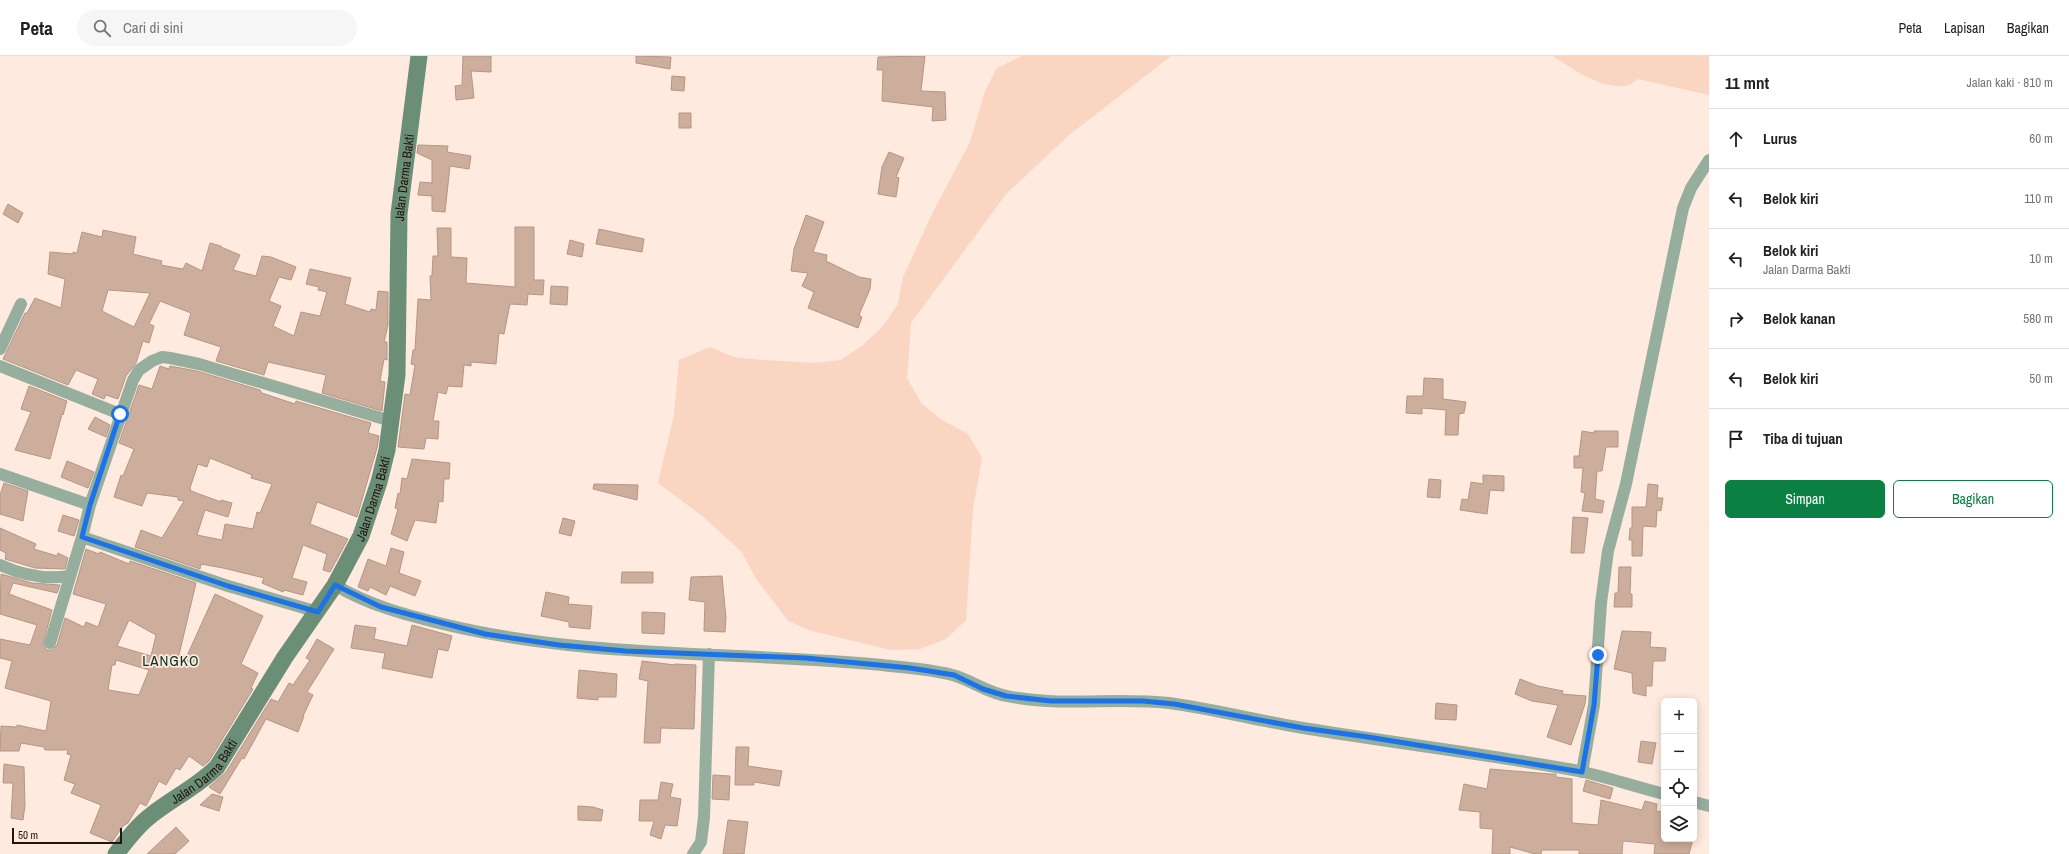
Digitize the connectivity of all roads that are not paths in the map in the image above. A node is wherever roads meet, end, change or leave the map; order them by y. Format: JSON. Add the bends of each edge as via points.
{"nodes":[{"id":1,"x":419,"y":56,"type":"edge"},
{"id":2,"x":1709,"y":160,"type":"edge"},
{"id":3,"x":21,"y":304,"type":"dead end"},
{"id":4,"x":0,"y":348,"type":"edge"},
{"id":5,"x":0,"y":366,"type":"edge"},
{"id":6,"x":120,"y":414,"type":"junction"},
{"id":7,"x":391,"y":421,"type":"junction"},
{"id":8,"x":0,"y":474,"type":"edge"},
{"id":9,"x":90,"y":505,"type":"junction"},
{"id":10,"x":82,"y":537,"type":"junction"},
{"id":11,"x":0,"y":565,"type":"edge"},
{"id":12,"x":69,"y":576,"type":"junction"},
{"id":13,"x":335,"y":585,"type":"junction"},
{"id":14,"x":318,"y":612,"type":"junction"},
{"id":15,"x":50,"y":643,"type":"dead end"},
{"id":16,"x":709,"y":654,"type":"junction"},
{"id":17,"x":1582,"y":772,"type":"junction"},
{"id":18,"x":1661,"y":793,"type":"edge"},
{"id":19,"x":1697,"y":803,"type":"edge"},
{"id":20,"x":1709,"y":806,"type":"edge"},
{"id":21,"x":116,"y":854,"type":"edge"},
{"id":22,"x":693,"y":854,"type":"edge"}],
"edges":[{"from":1,"to":7,"type":"street","name":"Jalan Darma Bakti","via":[[399,214],[397,376]]},
{"from":2,"to":17,"type":"street","via":[[1691,188],[1683,208],[1626,484],[1608,551],[1594,705]]},
{"from":3,"to":4,"type":"street"},
{"from":5,"to":6,"type":"street"},
{"from":6,"to":7,"type":"street","via":[[139,370],[162,357],[200,364]]},
{"from":6,"to":9,"type":"street"},
{"from":7,"to":13,"type":"street","name":"Jalan Darma Bakti","via":[[388,450],[368,519]]},
{"from":8,"to":9,"type":"street"},
{"from":9,"to":10,"type":"street"},
{"from":10,"to":12,"type":"street"},
{"from":10,"to":14,"type":"street","via":[[228,586]]},
{"from":11,"to":12,"type":"street","via":[[34,577]]},
{"from":12,"to":15,"type":"street"},
{"from":13,"to":14,"type":"street","name":"Jalan Darma Bakti"},
{"from":13,"to":16,"type":"street","via":[[381,607],[485,634],[625,651]]},
{"from":14,"to":21,"type":"street","name":"Jalan Darma Bakti","via":[[285,657],[217,766],[203,781],[138,827]]},
{"from":16,"to":17,"type":"street","via":[[805,658],[929,671],[954,675],[983,689],[1006,696],[1044,700],[1143,701],[1174,704],[1303,728]]},
{"from":16,"to":22,"type":"street","via":[[704,817],[701,842]]},
{"from":17,"to":18,"type":"street"},
{"from":19,"to":20,"type":"street"}]}
